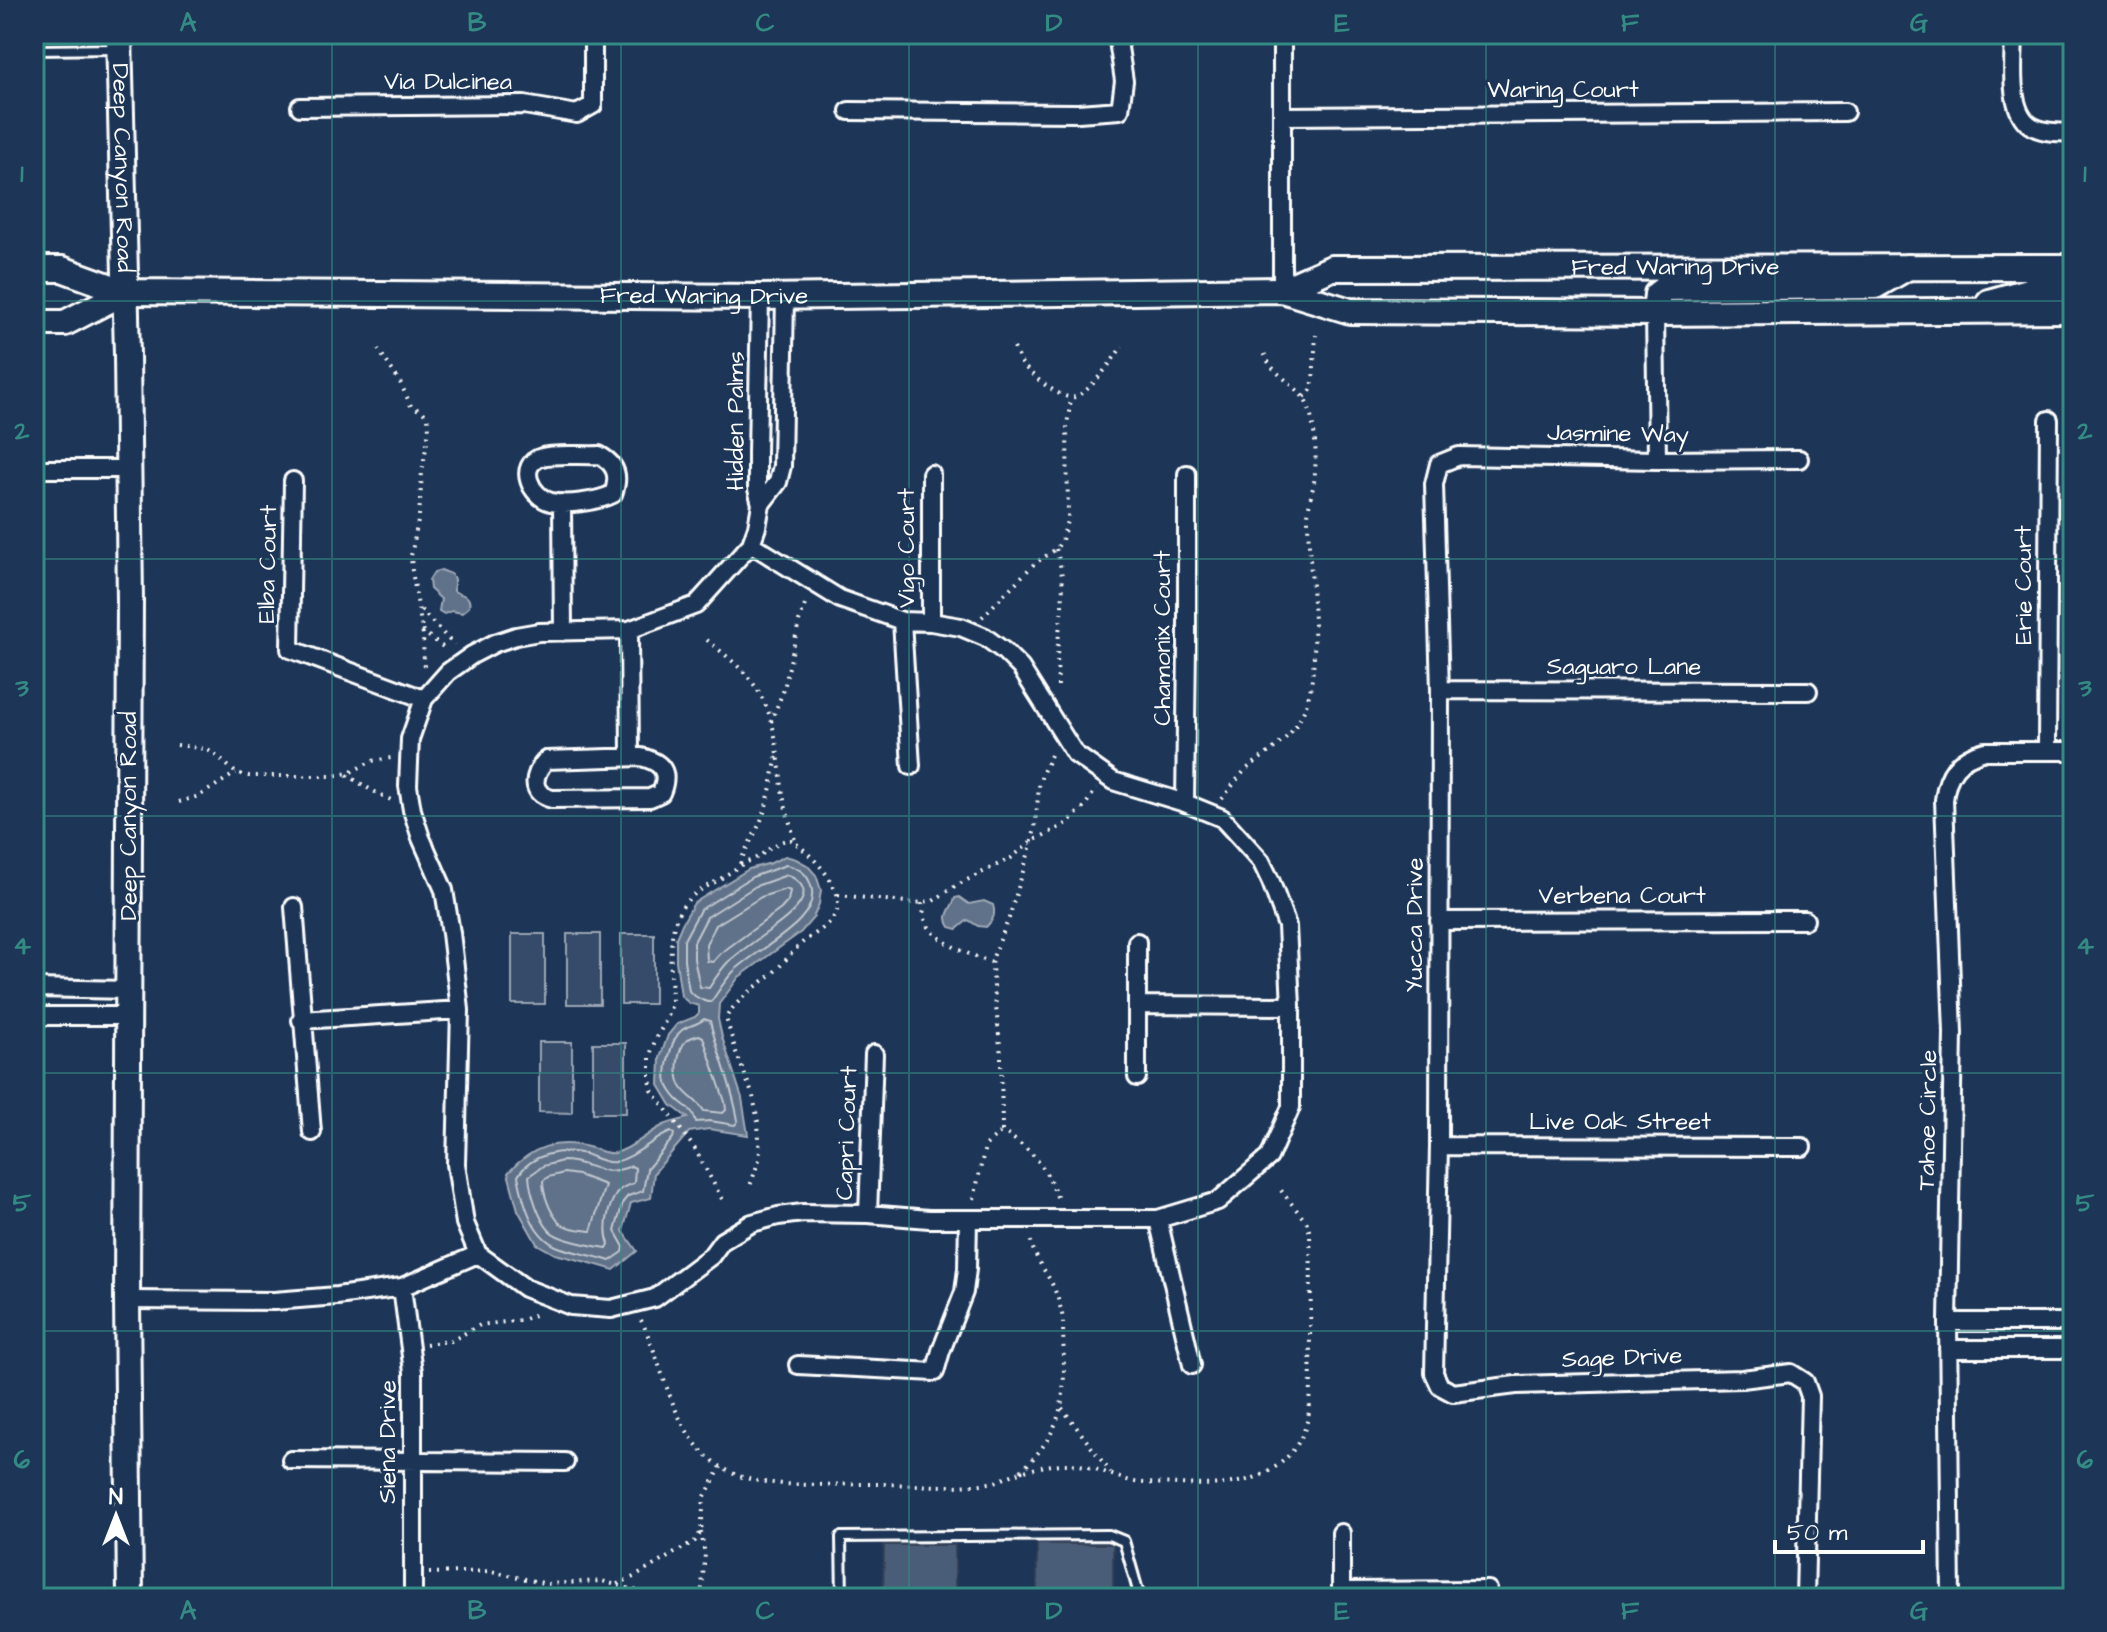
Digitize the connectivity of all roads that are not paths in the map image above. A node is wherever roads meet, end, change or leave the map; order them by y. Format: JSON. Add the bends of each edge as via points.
{"nodes":[{"id":1,"x":593,"y":34,"type":"edge"},
{"id":2,"x":1117,"y":34,"type":"edge"},
{"id":3,"x":1282,"y":34,"type":"edge"},
{"id":4,"x":2014,"y":34,"type":"edge"},
{"id":5,"x":119,"y":41,"type":"edge"},
{"id":6,"x":34,"y":50,"type":"edge"},
{"id":7,"x":300,"y":107,"type":"dead end"},
{"id":8,"x":849,"y":111,"type":"dead end"},
{"id":9,"x":1845,"y":112,"type":"dead end"},
{"id":10,"x":1282,"y":116,"type":"junction"},
{"id":11,"x":2073,"y":133,"type":"edge"},
{"id":12,"x":1910,"y":266,"type":"junction"},
{"id":13,"x":2073,"y":267,"type":"edge"},
{"id":14,"x":34,"y":269,"type":"edge"},
{"id":15,"x":2073,"y":288,"type":"edge"},
{"id":16,"x":1282,"y":290,"type":"junction"},
{"id":17,"x":125,"y":292,"type":"junction"},
{"id":18,"x":785,"y":296,"type":"junction"},
{"id":19,"x":760,"y":297,"type":"junction"},
{"id":20,"x":1964,"y":310,"type":"junction"},
{"id":21,"x":2073,"y":310,"type":"edge"},
{"id":22,"x":1655,"y":313,"type":"junction"},
{"id":23,"x":34,"y":323,"type":"edge"},
{"id":24,"x":2049,"y":420,"type":"dead end"},
{"id":25,"x":758,"y":433,"type":"junction"},
{"id":26,"x":783,"y":433,"type":"junction"},
{"id":27,"x":1799,"y":459,"type":"dead end"},
{"id":28,"x":1657,"y":460,"type":"junction"},
{"id":29,"x":1439,"y":464,"type":"joint"},
{"id":30,"x":34,"y":469,"type":"edge"},
{"id":31,"x":128,"y":469,"type":"junction"},
{"id":32,"x":931,"y":474,"type":"dead end"},
{"id":33,"x":1187,"y":474,"type":"dead end"},
{"id":34,"x":293,"y":481,"type":"dead end"},
{"id":35,"x":562,"y":503,"type":"junction"},
{"id":36,"x":761,"y":504,"type":"junction"},
{"id":37,"x":751,"y":544,"type":"junction"},
{"id":38,"x":902,"y":621,"type":"junction"},
{"id":39,"x":931,"y":622,"type":"junction"},
{"id":40,"x":629,"y":630,"type":"junction"},
{"id":41,"x":563,"y":632,"type":"junction"},
{"id":42,"x":1440,"y":690,"type":"junction"},
{"id":43,"x":1808,"y":691,"type":"dead end"},
{"id":44,"x":424,"y":699,"type":"junction"},
{"id":45,"x":2047,"y":750,"type":"junction"},
{"id":46,"x":2073,"y":751,"type":"edge"},
{"id":47,"x":630,"y":757,"type":"junction"},
{"id":48,"x":911,"y":766,"type":"dead end"},
{"id":49,"x":1185,"y":803,"type":"junction"},
{"id":50,"x":294,"y":907,"type":"dead end"},
{"id":51,"x":1805,"y":920,"type":"dead end"},
{"id":52,"x":1439,"y":921,"type":"junction"},
{"id":53,"x":1137,"y":942,"type":"dead end"},
{"id":54,"x":34,"y":988,"type":"edge"},
{"id":55,"x":128,"y":990,"type":"junction"},
{"id":56,"x":1137,"y":1005,"type":"junction"},
{"id":57,"x":1291,"y":1006,"type":"junction"},
{"id":58,"x":460,"y":1010,"type":"junction"},
{"id":59,"x":34,"y":1016,"type":"edge"},
{"id":60,"x":128,"y":1016,"type":"junction"},
{"id":61,"x":301,"y":1020,"type":"junction"},
{"id":62,"x":874,"y":1054,"type":"dead end"},
{"id":63,"x":1137,"y":1077,"type":"dead end"},
{"id":64,"x":312,"y":1132,"type":"dead end"},
{"id":65,"x":1439,"y":1146,"type":"junction"},
{"id":66,"x":1802,"y":1147,"type":"dead end"},
{"id":67,"x":868,"y":1214,"type":"junction"},
{"id":68,"x":968,"y":1219,"type":"junction"},
{"id":69,"x":1158,"y":1219,"type":"junction"},
{"id":70,"x":478,"y":1254,"type":"junction"},
{"id":71,"x":402,"y":1287,"type":"junction"},
{"id":72,"x":127,"y":1300,"type":"junction"},
{"id":73,"x":1948,"y":1322,"type":"junction"},
{"id":74,"x":2073,"y":1322,"type":"edge"},
{"id":75,"x":1948,"y":1349,"type":"junction"},
{"id":76,"x":2073,"y":1349,"type":"edge"},
{"id":77,"x":798,"y":1365,"type":"dead end"},
{"id":78,"x":1192,"y":1365,"type":"dead end"},
{"id":79,"x":1440,"y":1386,"type":"joint"},
{"id":80,"x":291,"y":1460,"type":"dead end"},
{"id":81,"x":413,"y":1460,"type":"junction"},
{"id":82,"x":565,"y":1462,"type":"dead end"},
{"id":83,"x":1341,"y":1533,"type":"dead end"},
{"id":84,"x":1488,"y":1590,"type":"dead end"},
{"id":85,"x":1341,"y":1594,"type":"edge"},
{"id":86,"x":130,"y":1598,"type":"edge"},
{"id":87,"x":413,"y":1598,"type":"edge"},
{"id":88,"x":842,"y":1598,"type":"edge"},
{"id":89,"x":1140,"y":1598,"type":"edge"},
{"id":90,"x":1805,"y":1598,"type":"edge"},
{"id":91,"x":1951,"y":1598,"type":"edge"}],
"edges":[{"from":1,"to":7,"type":"street","name":"Via Dulcinea","via":[[593,105],[577,114],[524,105]]},
{"from":2,"to":8,"type":"street","via":[[1124,81],[1120,110]]},
{"from":3,"to":10,"type":"street"},
{"from":4,"to":11,"type":"street","via":[[2016,106],[2023,118],[2044,131]]},
{"from":5,"to":6,"type":"lane"},
{"from":5,"to":17,"type":"main road","name":"Deep Canyon Road"},
{"from":9,"to":10,"type":"street","name":"Waring Court"},
{"from":10,"to":16,"type":"street"},
{"from":12,"to":13,"type":"main road","name":"Fred Waring Drive"},
{"from":12,"to":16,"type":"main road","name":"Fred Waring Drive","via":[[1332,268]]},
{"from":12,"to":22,"type":"main road","via":[[1875,286],[1665,288],[1657,294]]},
{"from":14,"to":17,"type":"main road","name":"Fred Waring Drive","via":[[62,269]]},
{"from":15,"to":20,"type":"main road","via":[[2031,290]]},
{"from":16,"to":18,"type":"main road","name":"Fred Waring Drive"},
{"from":16,"to":22,"type":"main road","name":"Fred Waring Drive","via":[[1350,311]]},
{"from":17,"to":19,"type":"main road","name":"Fred Waring Drive"},
{"from":17,"to":23,"type":"main road","name":"Fred Waring Drive","via":[[65,323]]},
{"from":17,"to":31,"type":"main road","name":"Deep Canyon Road"},
{"from":18,"to":19,"type":"main road","name":"Fred Waring Drive"},
{"from":18,"to":26,"type":"street"},
{"from":19,"to":25,"type":"street","name":"Hidden Palms"},
{"from":20,"to":21,"type":"main road","name":"Fred Waring Drive"},
{"from":20,"to":22,"type":"main road","name":"Fred Waring Drive"},
{"from":22,"to":28,"type":"street"},
{"from":24,"to":45,"type":"street","name":"Erie Court"},
{"from":25,"to":26,"type":"street"},
{"from":25,"to":36,"type":"street","name":"Hidden Palms"},
{"from":26,"to":36,"type":"street","via":[[778,482]]},
{"from":27,"to":28,"type":"street","name":"Jasmine Way"},
{"from":28,"to":29,"type":"street","name":"Jasmine Way","via":[[1459,456]]},
{"from":29,"to":42,"type":"street","name":"Yucca Drive","via":[[1434,484]]},
{"from":30,"to":31,"type":"street"},
{"from":31,"to":55,"type":"main road","name":"Deep Canyon Road"},
{"from":32,"to":39,"type":"street","name":"Vigo Court"},
{"from":33,"to":49,"type":"street","name":"Chamonix Court"},
{"from":34,"to":44,"type":"street","name":"Elba Court","via":[[290,649]]},
{"from":35,"to":35,"type":"street","via":[[613,494],[616,469],[599,455],[543,457],[534,462],[528,473],[532,491]]},
{"from":35,"to":41,"type":"street"},
{"from":36,"to":37,"type":"street","name":"Hidden Palms"},
{"from":37,"to":38,"type":"street","via":[[840,599]]},
{"from":37,"to":40,"type":"street","via":[[696,605]]},
{"from":38,"to":39,"type":"street"},
{"from":38,"to":48,"type":"street"},
{"from":39,"to":49,"type":"street","via":[[961,627],[1004,651],[1021,668],[1075,754],[1113,781]]},
{"from":40,"to":41,"type":"street"},
{"from":40,"to":47,"type":"street"},
{"from":41,"to":44,"type":"street","via":[[495,643],[448,672]]},
{"from":42,"to":43,"type":"street","name":"Saguaro Lane"},
{"from":42,"to":52,"type":"street","name":"Yucca Drive"},
{"from":44,"to":58,"type":"street","via":[[410,739],[408,786],[421,838],[444,890]]},
{"from":45,"to":46,"type":"street","name":"Tahoe Circle"},
{"from":45,"to":73,"type":"street","name":"Tahoe Circle","via":[[1973,754],[1955,768],[1945,786],[1953,1033]]},
{"from":47,"to":47,"type":"street","via":[[655,760],[662,768],[666,781],[661,793],[650,798],[552,799],[537,790],[537,770],[546,760]]},
{"from":49,"to":57,"type":"street","via":[[1222,818],[1261,861],[1287,926]]},
{"from":50,"to":61,"type":"street"},
{"from":51,"to":52,"type":"street","name":"Verbena Court"},
{"from":52,"to":65,"type":"street","name":"Yucca Drive"},
{"from":53,"to":56,"type":"street"},
{"from":54,"to":55,"type":"street"},
{"from":55,"to":60,"type":"main road","name":"Deep Canyon Road"},
{"from":56,"to":57,"type":"street"},
{"from":56,"to":63,"type":"street"},
{"from":57,"to":69,"type":"street","via":[[1291,1107],[1269,1157],[1218,1201]]},
{"from":58,"to":61,"type":"street"},
{"from":58,"to":70,"type":"street","via":[[456,1164],[465,1223]]},
{"from":59,"to":60,"type":"street"},
{"from":60,"to":72,"type":"main road","name":"Deep Canyon Road"},
{"from":61,"to":64,"type":"street"},
{"from":62,"to":67,"type":"street","name":"Capri Court"},
{"from":65,"to":66,"type":"street","name":"Live Oak Street"},
{"from":65,"to":79,"type":"street","name":"Yucca Drive","via":[[1434,1373]]},
{"from":67,"to":68,"type":"street"},
{"from":67,"to":70,"type":"street","via":[[803,1213],[752,1223],[722,1241],[711,1256],[655,1298],[611,1309],[571,1306],[525,1288]]},
{"from":68,"to":69,"type":"street"},
{"from":68,"to":77,"type":"street","via":[[964,1292],[935,1372]]},
{"from":69,"to":78,"type":"street"},
{"from":70,"to":71,"type":"street"},
{"from":71,"to":72,"type":"street","via":[[274,1301]]},
{"from":71,"to":81,"type":"street","name":"Siena Drive","via":[[413,1372]]},
{"from":72,"to":86,"type":"main road","name":"Deep Canyon Road"},
{"from":73,"to":74,"type":"street"},
{"from":73,"to":75,"type":"street","name":"Tahoe Circle"},
{"from":75,"to":76,"type":"street"},
{"from":75,"to":91,"type":"street","name":"Tahoe Circle"},
{"from":79,"to":90,"type":"street","name":"Sage Drive","via":[[1453,1393],[1516,1385],[1791,1373],[1805,1382],[1810,1396]]},
{"from":80,"to":81,"type":"street"},
{"from":81,"to":82,"type":"street"},
{"from":81,"to":87,"type":"street","name":"Siena Drive"},
{"from":83,"to":85,"type":"street"},
{"from":84,"to":85,"type":"street"},
{"from":88,"to":89,"type":"lane","via":[[841,1537],[1109,1535],[1124,1541]]}]}
